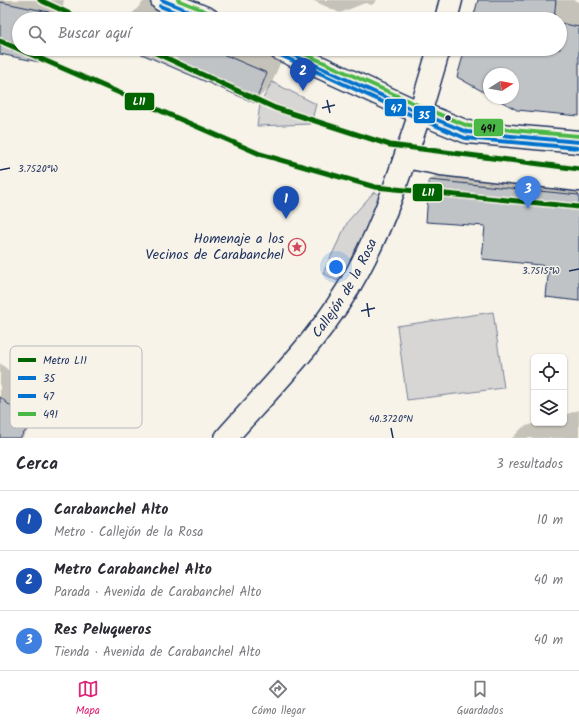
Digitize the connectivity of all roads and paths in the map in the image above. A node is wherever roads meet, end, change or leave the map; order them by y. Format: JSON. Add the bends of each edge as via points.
{"nodes":[{"id":1,"x":162,"y":0,"type":"edge"},
{"id":2,"x":451,"y":0,"type":"edge"},
{"id":3,"x":191,"y":12,"type":"edge"},
{"id":4,"x":448,"y":12,"type":"edge"},
{"id":5,"x":295,"y":56,"type":"edge"},
{"id":6,"x":437,"y":56,"type":"edge"},
{"id":7,"x":420,"y":113,"type":"junction"},
{"id":8,"x":579,"y":142,"type":"edge"},
{"id":9,"x":406,"y":157,"type":"junction"},
{"id":10,"x":579,"y":180,"type":"edge"},
{"id":11,"x":226,"y":438,"type":"edge"}],
"edges":[{"from":1,"to":3,"type":"street"},
{"from":2,"to":4,"type":"street"},
{"from":5,"to":7,"type":"street"},
{"from":6,"to":7,"type":"street","name":"Callejón de la Rosa"},
{"from":7,"to":8,"type":"street","via":[[467,132]]},
{"from":7,"to":9,"type":"street","name":"Callejón de la Rosa"},
{"from":9,"to":10,"type":"street","via":[[441,164]]},
{"from":9,"to":11,"type":"street","name":"Callejón de la Rosa","via":[[381,224],[358,273],[292,364]]}]}
